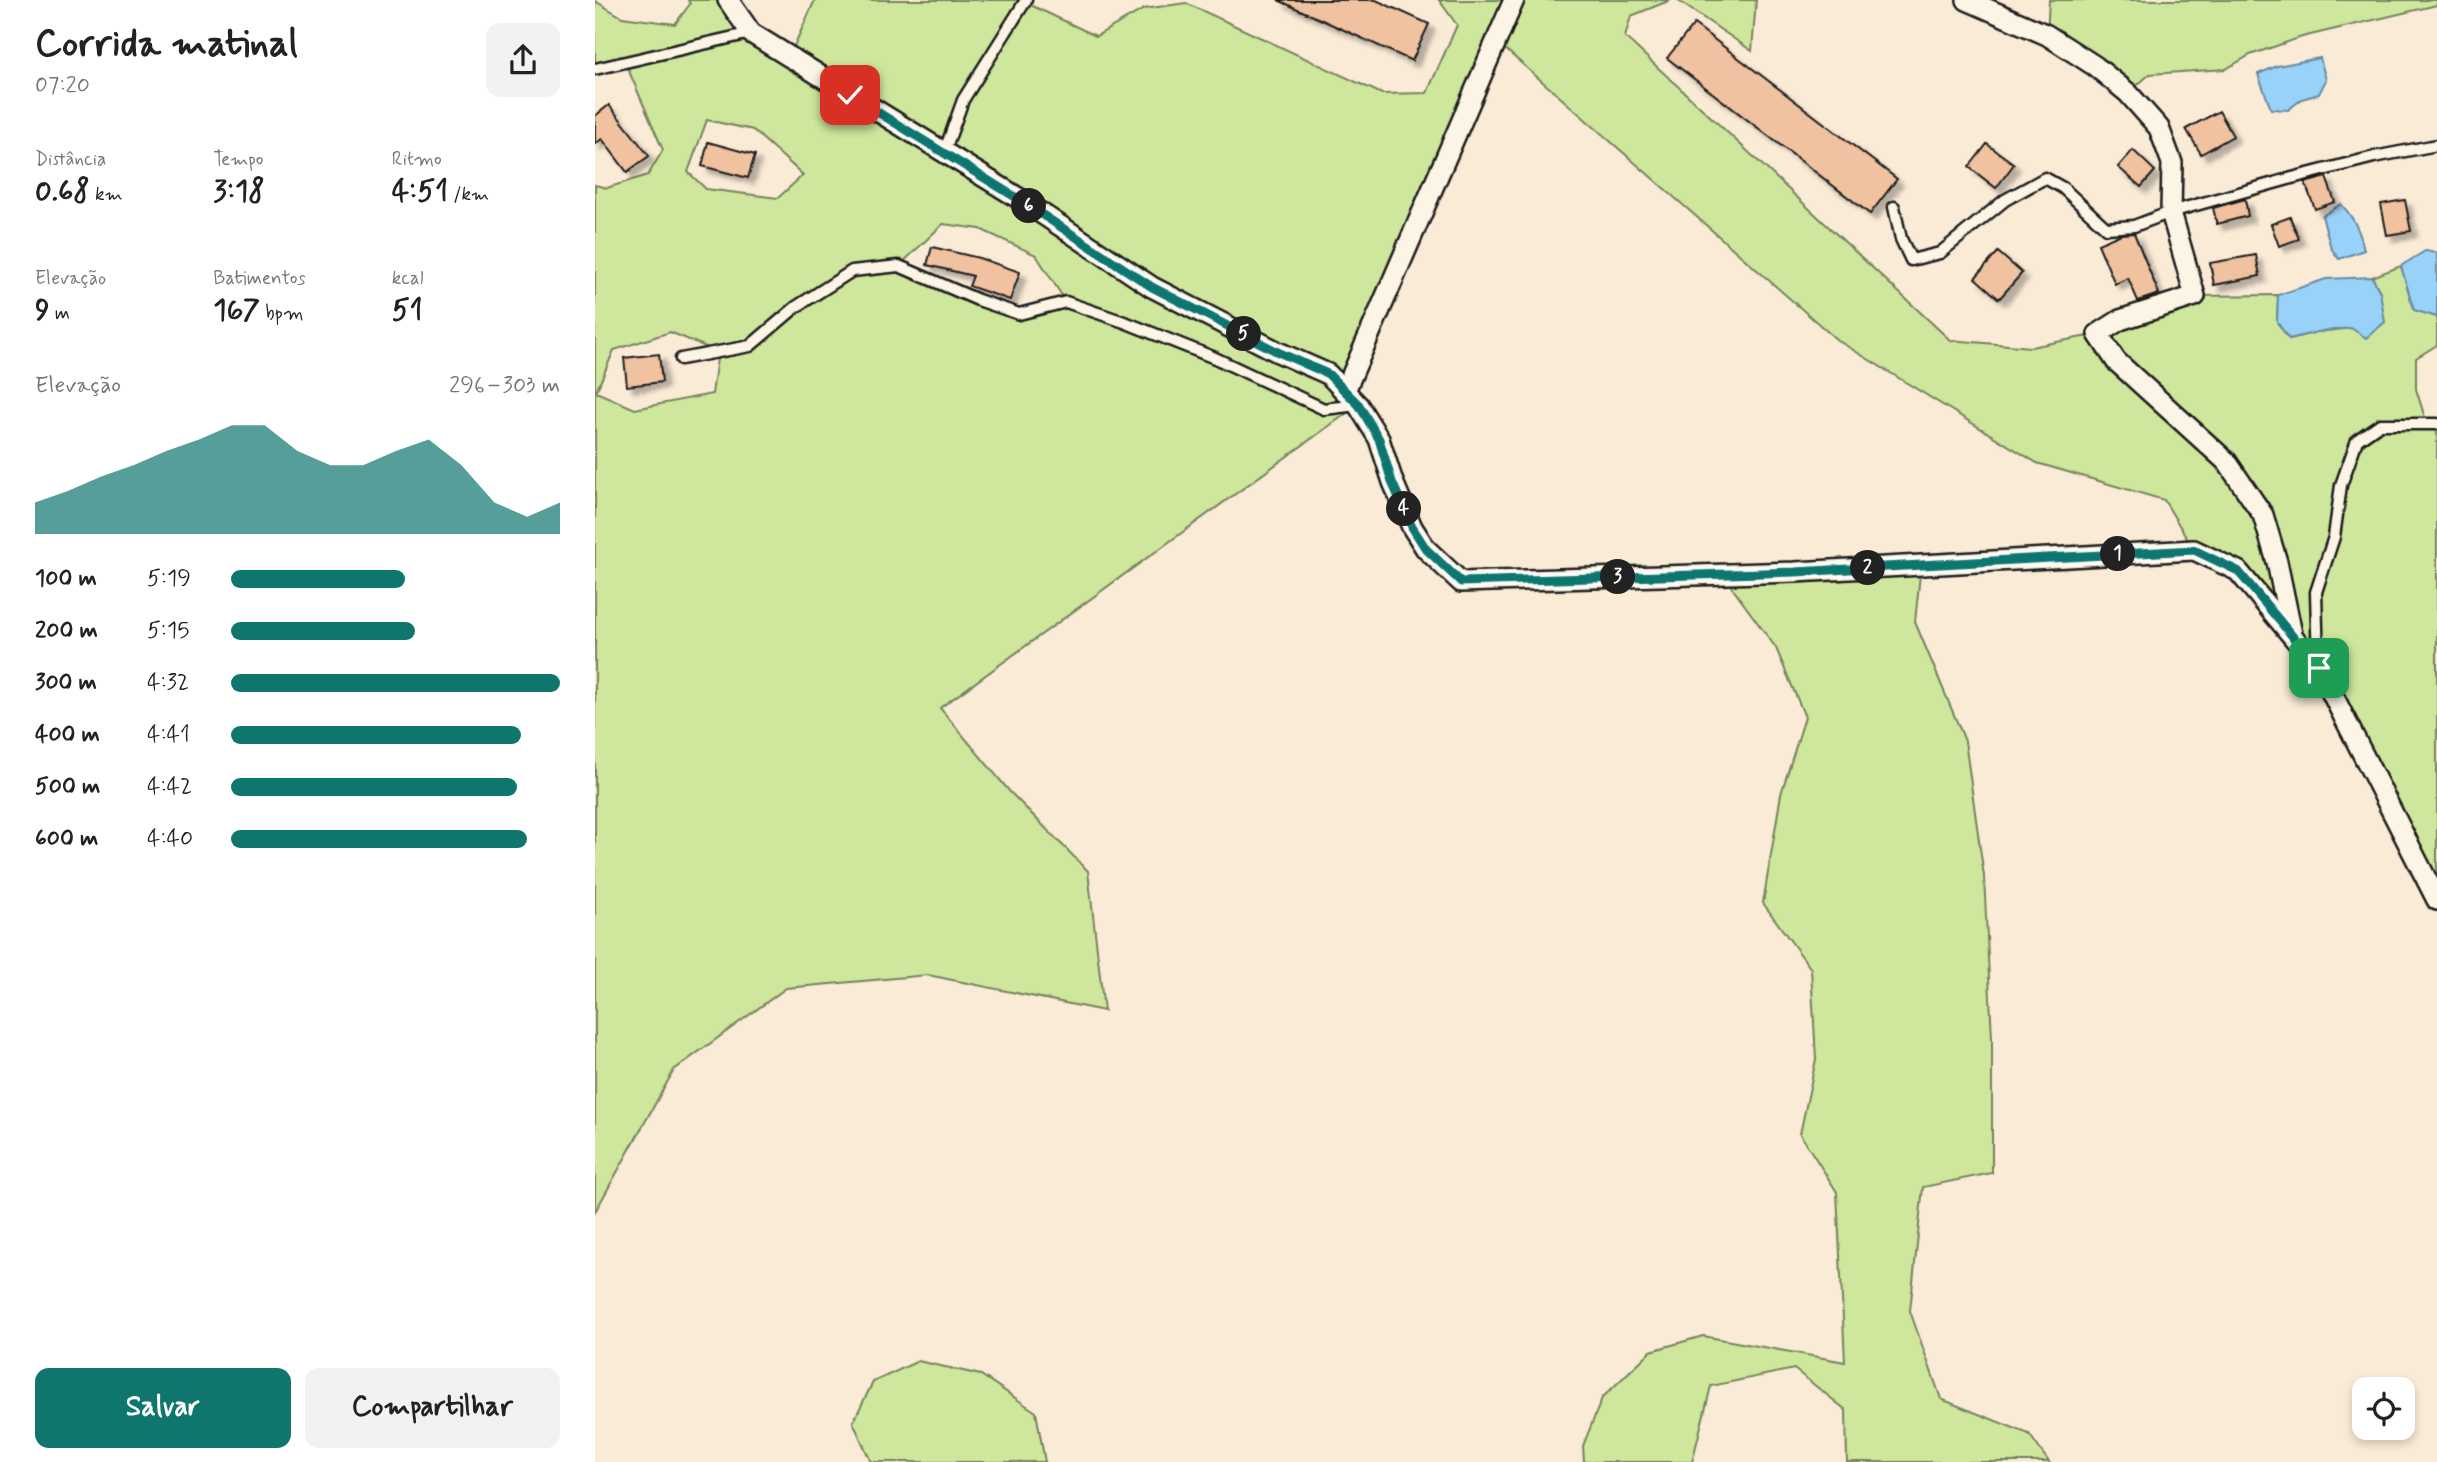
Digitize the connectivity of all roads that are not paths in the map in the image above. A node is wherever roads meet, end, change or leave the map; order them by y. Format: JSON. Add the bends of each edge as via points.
{"nodes":[{"id":1,"x":728,"y":0,"type":"edge"},
{"id":2,"x":1026,"y":0,"type":"edge"},
{"id":3,"x":1514,"y":0,"type":"edge"},
{"id":4,"x":1967,"y":0,"type":"edge"},
{"id":5,"x":751,"y":33,"type":"junction"},
{"id":6,"x":595,"y":69,"type":"edge"},
{"id":7,"x":2437,"y":145,"type":"edge"},
{"id":8,"x":944,"y":153,"type":"junction"},
{"id":9,"x":1894,"y":207,"type":"dead end"},
{"id":10,"x":2171,"y":212,"type":"junction"},
{"id":11,"x":681,"y":359,"type":"dead end"},
{"id":12,"x":1352,"y":398,"type":"junction"},
{"id":13,"x":2437,"y":424,"type":"edge"},
{"id":14,"x":2293,"y":637,"type":"junction"},
{"id":15,"x":2319,"y":668,"type":"junction"},
{"id":16,"x":2437,"y":900,"type":"edge"}],
"edges":[{"from":1,"to":5,"type":"street"},
{"from":2,"to":8,"type":"lane","via":[[963,100]]},
{"from":3,"to":12,"type":"street"},
{"from":4,"to":10,"type":"street","via":[[2047,35],[2128,93],[2159,128],[2172,163]]},
{"from":5,"to":6,"type":"lane"},
{"from":5,"to":8,"type":"street"},
{"from":7,"to":10,"type":"lane","via":[[2327,169]]},
{"from":8,"to":12,"type":"street","via":[[1152,287],[1328,374]]},
{"from":9,"to":10,"type":"lane","via":[[1901,239],[1912,260],[1940,253],[2005,200],[2045,178],[2063,188],[2106,228],[2134,226]]},
{"from":10,"to":14,"type":"street","via":[[2195,296],[2120,320],[2098,334],[2116,361],[2227,463],[2263,516]]},
{"from":11,"to":12,"type":"lane","via":[[750,345],[796,307],[852,271],[899,266],[1019,314],[1066,302],[1215,358],[1324,409]]},
{"from":12,"to":14,"type":"street","via":[[1379,439],[1412,527],[1426,549],[1461,582],[1795,572],[2194,550],[2238,571]]},
{"from":13,"to":15,"type":"lane","via":[[2380,424],[2357,440],[2341,485],[2334,537],[2316,592]]},
{"from":14,"to":15,"type":"street"},
{"from":15,"to":16,"type":"street"}]}
